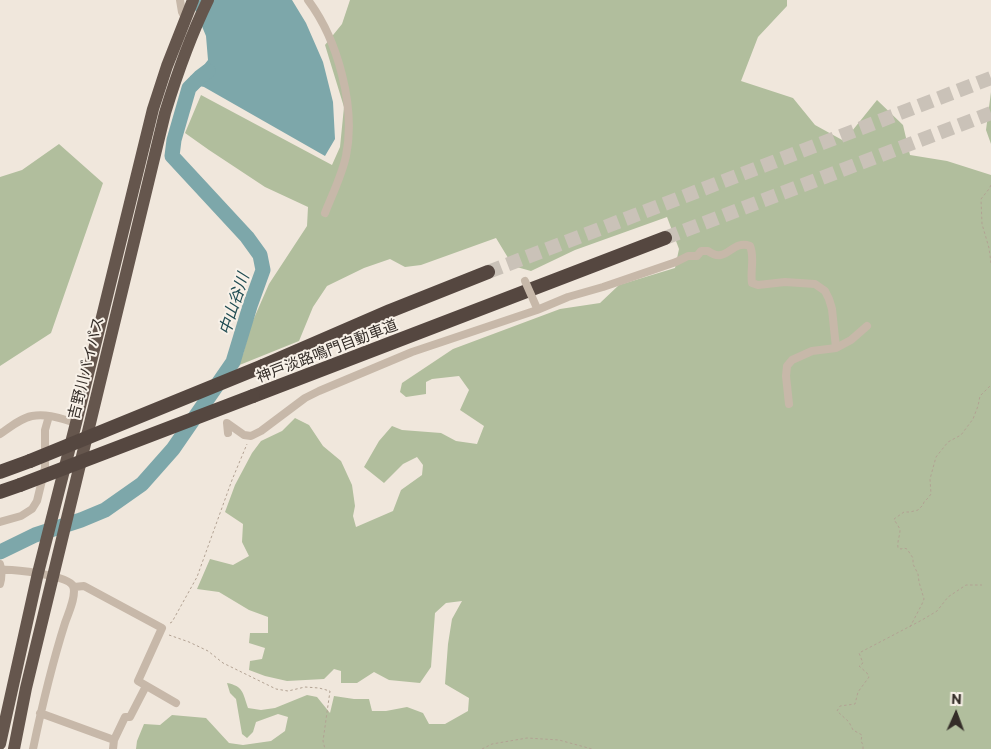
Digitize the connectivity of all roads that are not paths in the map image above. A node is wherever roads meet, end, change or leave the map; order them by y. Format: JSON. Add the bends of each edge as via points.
{"nodes":[{"id":1,"x":208,"y":0,"type":"edge"},
{"id":2,"x":308,"y":0,"type":"edge"},
{"id":3,"x":188,"y":1,"type":"edge"},
{"id":4,"x":191,"y":21,"type":"junction"},
{"id":5,"x":325,"y":213,"type":"dead end"},
{"id":6,"x":665,"y":238,"type":"tunnel mouth"},
{"id":7,"x":488,"y":272,"type":"tunnel mouth"},
{"id":8,"x":524,"y":281,"type":"dead end"},
{"id":9,"x":537,"y":308,"type":"junction"},
{"id":10,"x":867,"y":326,"type":"dead end"},
{"id":11,"x":836,"y":348,"type":"junction"},
{"id":12,"x":789,"y":404,"type":"dead end"},
{"id":13,"x":49,"y":416,"type":"junction"},
{"id":14,"x":76,"y":423,"type":"junction"},
{"id":15,"x":228,"y":433,"type":"dead end"},
{"id":16,"x":0,"y":434,"type":"edge"},
{"id":17,"x":0,"y":472,"type":"edge"},
{"id":18,"x":0,"y":492,"type":"edge"},
{"id":19,"x":0,"y":522,"type":"edge"},
{"id":20,"x":1,"y":568,"type":"edge"},
{"id":21,"x":38,"y":573,"type":"junction"},
{"id":22,"x":52,"y":577,"type":"junction"},
{"id":23,"x":0,"y":584,"type":"edge"},
{"id":24,"x":74,"y":587,"type":"junction"},
{"id":25,"x":146,"y":686,"type":"junction"},
{"id":26,"x":176,"y":703,"type":"dead end"},
{"id":27,"x":40,"y":713,"type":"junction"},
{"id":28,"x":114,"y":740,"type":"junction"},
{"id":29,"x":0,"y":744,"type":"edge"},
{"id":30,"x":14,"y":749,"type":"edge"},
{"id":31,"x":33,"y":749,"type":"edge"},
{"id":32,"x":113,"y":749,"type":"edge"}],
"edges":[{"from":1,"to":4,"type":"highway","name":"吉野川バイパス"},
{"from":2,"to":5,"type":"street","via":[[335,50],[346,88],[350,131],[346,157]]},
{"from":3,"to":4,"type":"highway","name":"吉野川バイパス"},
{"from":4,"to":14,"type":"highway","name":"吉野川バイパス","via":[[167,66],[153,109]]},
{"from":4,"to":22,"type":"highway","name":"吉野川バイパス","via":[[165,113]]},
{"from":6,"to":18,"type":"highway","name":"神戸淡路鳴門自動車道","bridge":true},
{"from":7,"to":17,"type":"highway","name":"神戸淡路鳴門自動車道","bridge":true},
{"from":8,"to":9,"type":"street","bridge":true},
{"from":9,"to":11,"type":"street","via":[[688,256],[697,256],[702,251],[720,255],[738,244],[745,244],[753,252],[752,283],[816,284],[825,291],[832,309]]},
{"from":9,"to":15,"type":"street","via":[[412,352],[319,391],[251,436],[227,423]]},
{"from":10,"to":11,"type":"street"},
{"from":11,"to":12,"type":"street","via":[[812,351],[792,360],[787,366],[786,376]]},
{"from":13,"to":14,"type":"street"},
{"from":13,"to":16,"type":"street","via":[[30,416]]},
{"from":13,"to":19,"type":"street","via":[[45,430],[45,468],[37,502],[21,516]]},
{"from":14,"to":21,"type":"highway","name":"吉野川バイパス"},
{"from":20,"to":21,"type":"street"},
{"from":20,"to":23,"type":"street"},
{"from":21,"to":22,"type":"street"},
{"from":21,"to":29,"type":"highway","name":"吉野川バイパス"},
{"from":22,"to":24,"type":"street","via":[[64,579]]},
{"from":22,"to":30,"type":"highway","name":"吉野川バイパス"},
{"from":24,"to":25,"type":"street","via":[[84,586],[162,628],[138,681]]},
{"from":24,"to":27,"type":"street"},
{"from":25,"to":26,"type":"street"},
{"from":25,"to":28,"type":"street"},
{"from":27,"to":28,"type":"street"},
{"from":27,"to":31,"type":"street"},
{"from":28,"to":32,"type":"street"}]}
